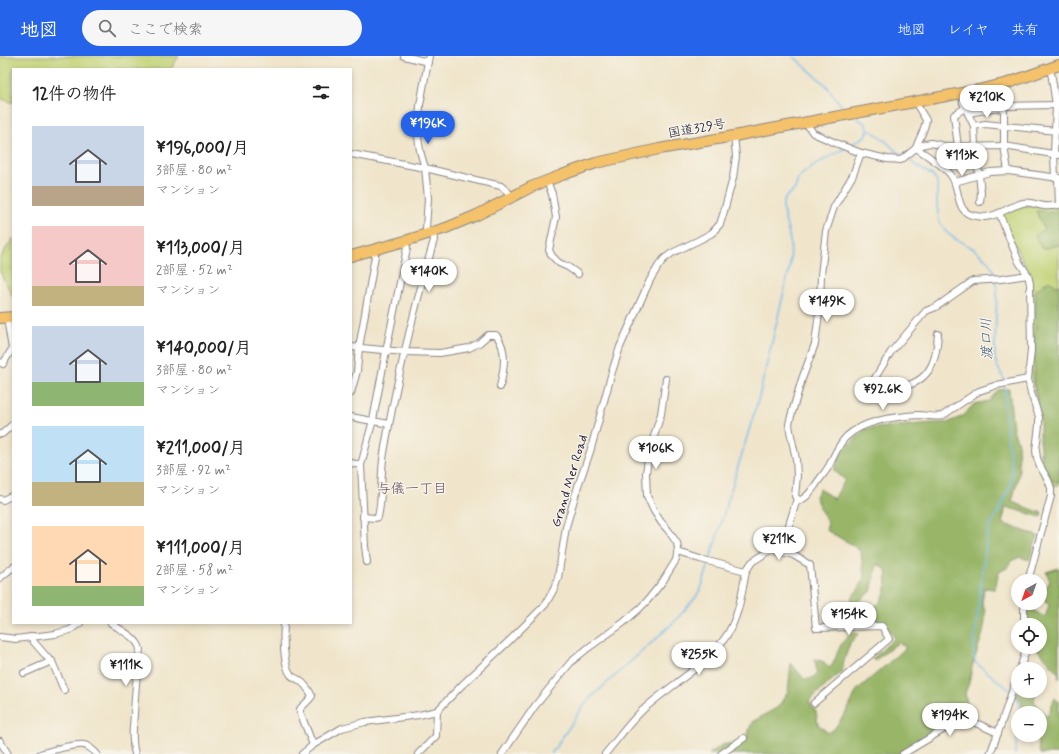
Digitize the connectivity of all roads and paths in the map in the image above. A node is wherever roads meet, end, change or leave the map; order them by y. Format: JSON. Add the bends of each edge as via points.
{"nodes":[{"id":1,"x":404,"y":56,"type":"edge"},
{"id":2,"x":429,"y":59,"type":"edge"},
{"id":3,"x":1054,"y":66,"type":"edge"},
{"id":4,"x":1000,"y":85,"type":"junction"},
{"id":5,"x":962,"y":94,"type":"junction"},
{"id":6,"x":915,"y":102,"type":"junction"},
{"id":7,"x":1058,"y":105,"type":"edge"},
{"id":8,"x":1004,"y":107,"type":"junction"},
{"id":9,"x":967,"y":110,"type":"junction"},
{"id":10,"x":806,"y":123,"type":"junction"},
{"id":11,"x":1004,"y":125,"type":"junction"},
{"id":12,"x":974,"y":126,"type":"junction"},
{"id":13,"x":1057,"y":131,"type":"edge"},
{"id":14,"x":734,"y":136,"type":"junction"},
{"id":15,"x":975,"y":146,"type":"junction"},
{"id":16,"x":1004,"y":146,"type":"junction"},
{"id":17,"x":958,"y":147,"type":"junction"},
{"id":18,"x":916,"y":148,"type":"junction"},
{"id":19,"x":861,"y":153,"type":"junction"},
{"id":20,"x":352,"y":154,"type":"edge"},
{"id":21,"x":1056,"y":155,"type":"edge"},
{"id":22,"x":425,"y":168,"type":"junction"},
{"id":23,"x":1008,"y":171,"type":"junction"},
{"id":24,"x":979,"y":175,"type":"junction"},
{"id":25,"x":1057,"y":178,"type":"edge"},
{"id":26,"x":547,"y":180,"type":"junction"},
{"id":27,"x":955,"y":182,"type":"junction"},
{"id":28,"x":512,"y":197,"type":"junction"},
{"id":29,"x":980,"y":202,"type":"dead end"},
{"id":30,"x":999,"y":213,"type":"junction"},
{"id":31,"x":430,"y":234,"type":"junction"},
{"id":32,"x":405,"y":241,"type":"junction"},
{"id":33,"x":374,"y":250,"type":"junction"},
{"id":34,"x":352,"y":256,"type":"edge"},
{"id":35,"x":578,"y":274,"type":"dead end"},
{"id":36,"x":1028,"y":275,"type":"junction"},
{"id":37,"x":7,"y":318,"type":"edge"},
{"id":38,"x":938,"y":334,"type":"dead end"},
{"id":39,"x":352,"y":348,"type":"edge"},
{"id":40,"x":359,"y":348,"type":"junction"},
{"id":41,"x":386,"y":351,"type":"junction"},
{"id":42,"x":404,"y":352,"type":"junction"},
{"id":43,"x":0,"y":362,"type":"edge"},
{"id":44,"x":1028,"y":378,"type":"junction"},
{"id":45,"x":666,"y":380,"type":"dead end"},
{"id":46,"x":500,"y":386,"type":"dead end"},
{"id":47,"x":352,"y":389,"type":"edge"},
{"id":48,"x":352,"y":417,"type":"edge"},
{"id":49,"x":373,"y":420,"type":"junction"},
{"id":50,"x":389,"y":424,"type":"junction"},
{"id":51,"x":12,"y":425,"type":"edge"},
{"id":52,"x":0,"y":434,"type":"edge"},
{"id":53,"x":352,"y":463,"type":"edge"},
{"id":54,"x":361,"y":465,"type":"junction"},
{"id":55,"x":12,"y":496,"type":"edge"},
{"id":56,"x":0,"y":499,"type":"edge"},
{"id":57,"x":797,"y":499,"type":"junction"},
{"id":58,"x":363,"y":517,"type":"junction"},
{"id":59,"x":771,"y":549,"type":"junction"},
{"id":60,"x":678,"y":552,"type":"junction"},
{"id":61,"x":367,"y":562,"type":"dead end"},
{"id":62,"x":12,"y":568,"type":"edge"},
{"id":63,"x":746,"y":571,"type":"junction"},
{"id":64,"x":1030,"y":574,"type":"edge"},
{"id":65,"x":0,"y":578,"type":"edge"},
{"id":66,"x":79,"y":624,"type":"edge"},
{"id":67,"x":112,"y":624,"type":"edge"},
{"id":68,"x":284,"y":624,"type":"edge"},
{"id":69,"x":32,"y":636,"type":"junction"},
{"id":70,"x":0,"y":637,"type":"edge"},
{"id":71,"x":52,"y":661,"type":"junction"},
{"id":72,"x":24,"y":673,"type":"dead end"},
{"id":73,"x":64,"y":690,"type":"dead end"},
{"id":74,"x":1011,"y":695,"type":"edge"},
{"id":75,"x":814,"y":703,"type":"dead end"},
{"id":76,"x":437,"y":711,"type":"junction"},
{"id":77,"x":998,"y":733,"type":"junction"},
{"id":78,"x":744,"y":738,"type":"dead end"},
{"id":79,"x":0,"y":741,"type":"edge"},
{"id":80,"x":313,"y":745,"type":"junction"},
{"id":81,"x":8,"y":754,"type":"edge"},
{"id":82,"x":40,"y":754,"type":"edge"},
{"id":83,"x":97,"y":754,"type":"edge"},
{"id":84,"x":135,"y":754,"type":"edge"},
{"id":85,"x":302,"y":754,"type":"edge"},
{"id":86,"x":418,"y":754,"type":"edge"},
{"id":87,"x":502,"y":754,"type":"edge"},
{"id":88,"x":605,"y":754,"type":"edge"},
{"id":89,"x":721,"y":754,"type":"edge"},
{"id":90,"x":903,"y":754,"type":"edge"},
{"id":91,"x":990,"y":754,"type":"edge"}],
"edges":[{"from":1,"to":2,"type":"street"},
{"from":2,"to":22,"type":"street","via":[[420,105],[418,137]]},
{"from":3,"to":4,"type":"highway","name":"国道329号"},
{"from":3,"to":7,"type":"street","via":[[1052,78]]},
{"from":4,"to":5,"type":"highway","name":"国道329号"},
{"from":4,"to":8,"type":"street"},
{"from":5,"to":6,"type":"highway","name":"国道329号"},
{"from":5,"to":9,"type":"street"},
{"from":6,"to":10,"type":"highway","name":"国道329号"},
{"from":6,"to":18,"type":"street","via":[[926,120]]},
{"from":7,"to":8,"type":"street"},
{"from":7,"to":13,"type":"street"},
{"from":8,"to":9,"type":"street"},
{"from":8,"to":11,"type":"street"},
{"from":9,"to":12,"type":"street"},
{"from":9,"to":17,"type":"street","via":[[954,115]]},
{"from":10,"to":14,"type":"highway","name":"国道329号"},
{"from":10,"to":19,"type":"street","via":[[813,133]]},
{"from":11,"to":12,"type":"street"},
{"from":11,"to":13,"type":"street"},
{"from":11,"to":16,"type":"street"},
{"from":12,"to":15,"type":"street"},
{"from":13,"to":21,"type":"street"},
{"from":14,"to":26,"type":"highway","name":"国道329号","via":[[616,158]]},
{"from":14,"to":76,"type":"street","name":"Grand Mer Road","via":[[736,156],[720,224],[712,233],[672,253],[659,265],[620,347],[566,527],[554,589],[545,605],[530,621]]},
{"from":15,"to":16,"type":"street"},
{"from":15,"to":17,"type":"street"},
{"from":15,"to":24,"type":"street"},
{"from":16,"to":21,"type":"street"},
{"from":16,"to":23,"type":"street"},
{"from":17,"to":18,"type":"street","via":[[931,143]]},
{"from":18,"to":19,"type":"street","via":[[901,160]]},
{"from":18,"to":27,"type":"street","via":[[951,175]]},
{"from":19,"to":57,"type":"street","via":[[853,175],[834,207],[826,231],[815,344],[791,416],[790,431],[796,459]]},
{"from":20,"to":22,"type":"street"},
{"from":21,"to":25,"type":"street"},
{"from":22,"to":28,"type":"street","via":[[501,186]]},
{"from":22,"to":31,"type":"street","via":[[428,198],[426,228]]},
{"from":23,"to":24,"type":"street"},
{"from":23,"to":25,"type":"street"},
{"from":24,"to":27,"type":"street"},
{"from":24,"to":29,"type":"street"},
{"from":25,"to":30,"type":"street","via":[[1059,205],[1045,206],[1025,202]]},
{"from":26,"to":28,"type":"highway","name":"国道329号"},
{"from":26,"to":35,"type":"street","via":[[556,217],[549,250],[559,263]]},
{"from":27,"to":30,"type":"street","via":[[961,206],[966,212],[973,216],[985,217]]},
{"from":28,"to":31,"type":"highway","name":"国道329号","via":[[462,222]]},
{"from":30,"to":36,"type":"street","via":[[1019,262]]},
{"from":31,"to":32,"type":"highway","name":"国道329号"},
{"from":31,"to":42,"type":"street","via":[[434,240]]},
{"from":32,"to":33,"type":"highway","name":"国道329号"},
{"from":32,"to":41,"type":"street","via":[[407,248]]},
{"from":33,"to":34,"type":"highway","name":"国道329号"},
{"from":33,"to":40,"type":"street"},
{"from":36,"to":38,"type":"street","via":[[973,281],[936,307],[926,311],[891,352],[870,386],[902,387],[922,378],[934,361]]},
{"from":36,"to":44,"type":"street","via":[[1031,350]]},
{"from":37,"to":43,"type":"street","via":[[12,349],[3,364]]},
{"from":39,"to":40,"type":"street"},
{"from":40,"to":41,"type":"street"},
{"from":40,"to":47,"type":"street"},
{"from":41,"to":42,"type":"street"},
{"from":41,"to":49,"type":"street"},
{"from":42,"to":46,"type":"street","via":[[440,353],[469,348],[488,335],[496,334],[504,351]]},
{"from":42,"to":50,"type":"street"},
{"from":44,"to":57,"type":"street","via":[[979,391],[942,416],[919,415],[887,419],[856,429],[845,438],[806,497]]},
{"from":44,"to":64,"type":"street","via":[[1039,417],[1037,458],[1051,488]]},
{"from":45,"to":60,"type":"street","via":[[661,414],[649,452],[646,473],[647,496],[661,522],[677,543]]},
{"from":48,"to":49,"type":"street"},
{"from":49,"to":50,"type":"street"},
{"from":49,"to":54,"type":"street"},
{"from":50,"to":58,"type":"street","via":[[383,456],[381,505],[378,517]]},
{"from":51,"to":52,"type":"street"},
{"from":53,"to":54,"type":"street"},
{"from":54,"to":58,"type":"street"},
{"from":55,"to":56,"type":"street"},
{"from":57,"to":59,"type":"street","via":[[785,538]]},
{"from":58,"to":61,"type":"street"},
{"from":59,"to":63,"type":"street","via":[[752,562]]},
{"from":59,"to":75,"type":"street","via":[[793,555],[810,565],[816,628],[882,626],[888,639]]},
{"from":60,"to":63,"type":"street"},
{"from":60,"to":87,"type":"street","via":[[663,581],[647,601],[623,623],[571,662],[535,706]]},
{"from":62,"to":65,"type":"street"},
{"from":63,"to":88,"type":"street","via":[[740,603],[727,635],[707,657],[645,708]]},
{"from":66,"to":69,"type":"street","via":[[70,630],[55,634]]},
{"from":67,"to":84,"type":"street","via":[[132,637],[140,649],[133,724]]},
{"from":68,"to":80,"type":"street","via":[[286,666],[291,676],[309,689],[312,696],[300,712]]},
{"from":69,"to":70,"type":"street","via":[[16,639]]},
{"from":69,"to":71,"type":"street","via":[[33,641]]},
{"from":71,"to":72,"type":"street"},
{"from":71,"to":73,"type":"street"},
{"from":74,"to":77,"type":"street"},
{"from":76,"to":80,"type":"street","via":[[342,728]]},
{"from":76,"to":86,"type":"street","via":[[436,736]]},
{"from":77,"to":90,"type":"street","via":[[967,719],[961,719]]},
{"from":77,"to":91,"type":"street"},
{"from":78,"to":89,"type":"street"},
{"from":79,"to":81,"type":"street"},
{"from":80,"to":85,"type":"street"},
{"from":82,"to":83,"type":"street","via":[[77,745],[85,745]]}]}
